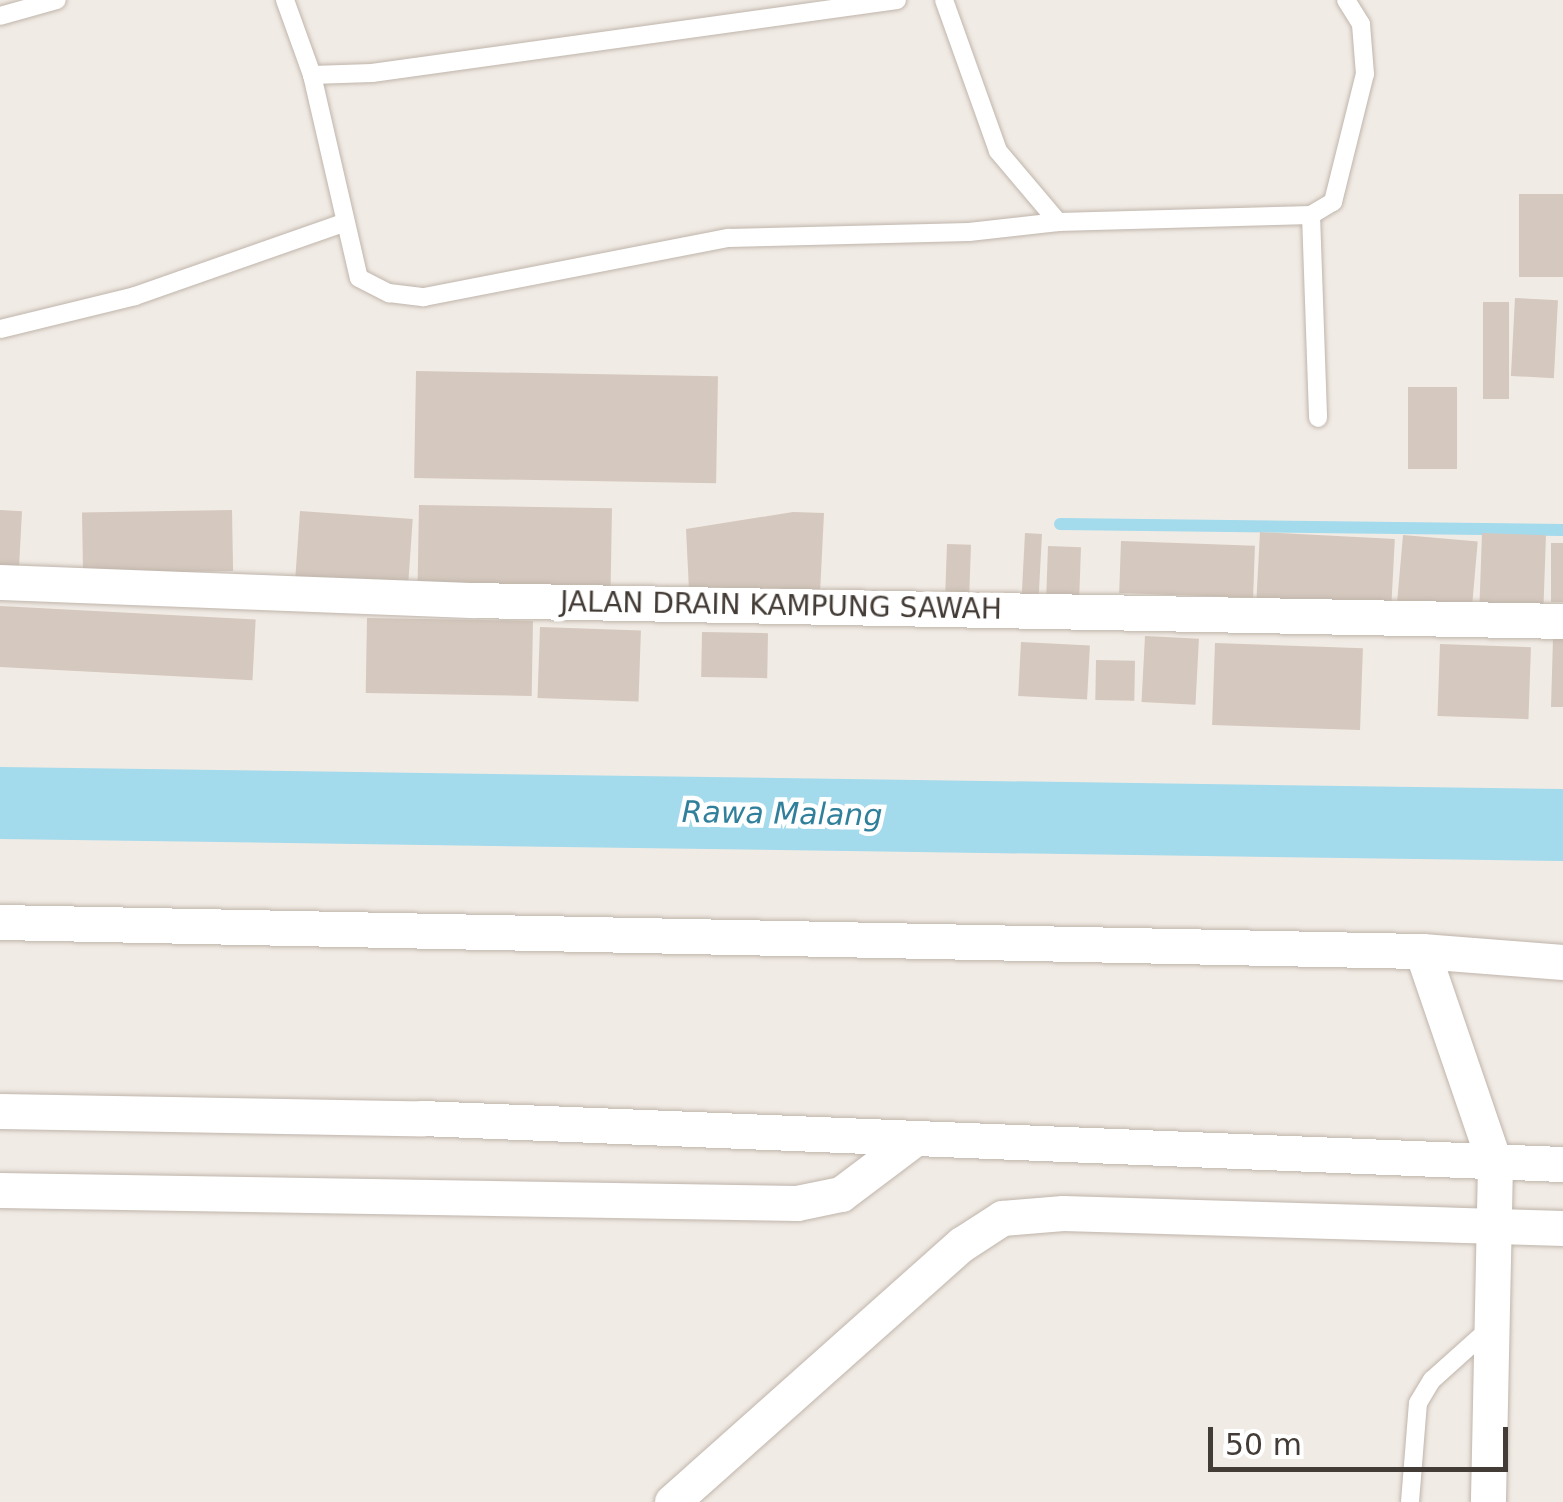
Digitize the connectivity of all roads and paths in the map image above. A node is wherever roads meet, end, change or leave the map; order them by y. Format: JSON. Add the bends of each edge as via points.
{"nodes":[{"id":1,"x":57,"y":0,"type":"edge"},
{"id":2,"x":285,"y":0,"type":"edge"},
{"id":3,"x":897,"y":0,"type":"edge"},
{"id":4,"x":944,"y":0,"type":"edge"},
{"id":5,"x":1346,"y":0,"type":"edge"},
{"id":6,"x":0,"y":16,"type":"edge"},
{"id":7,"x":312,"y":75,"type":"junction"},
{"id":8,"x":1311,"y":215,"type":"junction"},
{"id":9,"x":1058,"y":222,"type":"junction"},
{"id":10,"x":343,"y":223,"type":"junction"},
{"id":11,"x":0,"y":329,"type":"edge"},
{"id":12,"x":1318,"y":418,"type":"dead end"},
{"id":13,"x":0,"y":582,"type":"edge"},
{"id":14,"x":1563,"y":621,"type":"edge"},
{"id":15,"x":0,"y":922,"type":"edge"},
{"id":16,"x":1422,"y":952,"type":"junction"},
{"id":17,"x":1563,"y":962,"type":"edge"},
{"id":18,"x":0,"y":1111,"type":"edge"},
{"id":19,"x":914,"y":1139,"type":"junction"},
{"id":20,"x":1495,"y":1164,"type":"junction"},
{"id":21,"x":1563,"y":1164,"type":"edge"},
{"id":22,"x":0,"y":1190,"type":"edge"},
{"id":23,"x":1493,"y":1227,"type":"junction"},
{"id":24,"x":1563,"y":1228,"type":"edge"},
{"id":25,"x":1492,"y":1326,"type":"junction"},
{"id":26,"x":672,"y":1502,"type":"edge"},
{"id":27,"x":1410,"y":1502,"type":"edge"},
{"id":28,"x":1488,"y":1502,"type":"edge"}],
"edges":[{"from":1,"to":6,"type":"lane"},
{"from":2,"to":7,"type":"lane"},
{"from":3,"to":7,"type":"lane","via":[[372,73]]},
{"from":4,"to":9,"type":"lane","via":[[998,151]]},
{"from":5,"to":8,"type":"lane","via":[[1361,24],[1365,74],[1334,202]]},
{"from":7,"to":10,"type":"lane"},
{"from":8,"to":9,"type":"lane"},
{"from":8,"to":12,"type":"lane"},
{"from":9,"to":10,"type":"lane","via":[[985,232],[728,238],[424,297],[389,293],[359,278]]},
{"from":10,"to":11,"type":"lane","via":[[135,296]]},
{"from":13,"to":14,"type":"street","name":"JALAN DRAIN KAMPUNG SAWAH","via":[[530,601]]},
{"from":15,"to":16,"type":"street"},
{"from":16,"to":17,"type":"street"},
{"from":16,"to":20,"type":"street"},
{"from":18,"to":19,"type":"street","via":[[421,1118]]},
{"from":19,"to":20,"type":"street"},
{"from":19,"to":22,"type":"street","via":[[841,1194],[796,1203]]},
{"from":20,"to":21,"type":"street"},
{"from":20,"to":23,"type":"street"},
{"from":23,"to":24,"type":"street"},
{"from":23,"to":25,"type":"street"},
{"from":23,"to":26,"type":"street","via":[[1063,1213],[1002,1218],[962,1244]]},
{"from":25,"to":27,"type":"lane","via":[[1432,1380],[1418,1404]]},
{"from":25,"to":28,"type":"street"}]}
